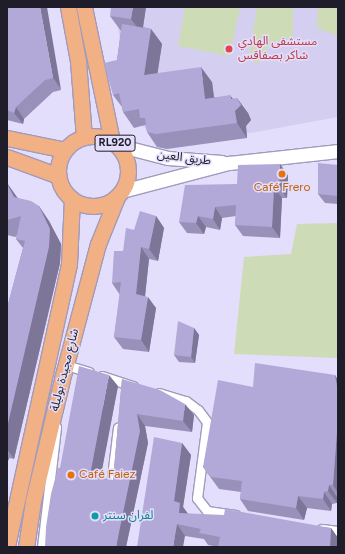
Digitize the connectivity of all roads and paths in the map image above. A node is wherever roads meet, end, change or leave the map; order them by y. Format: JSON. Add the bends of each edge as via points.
{"nodes":[{"id":1,"x":68,"y":7,"type":"edge"},
{"id":2,"x":84,"y":7,"type":"edge"},
{"id":3,"x":84,"y":137,"type":"junction"},
{"id":4,"x":7,"y":138,"type":"edge"},
{"id":5,"x":114,"y":143,"type":"junction"},
{"id":6,"x":65,"y":150,"type":"junction"},
{"id":7,"x":338,"y":150,"type":"edge"},
{"id":8,"x":7,"y":157,"type":"edge"},
{"id":9,"x":229,"y":163,"type":"junction"},
{"id":10,"x":59,"y":176,"type":"junction"},
{"id":11,"x":119,"y":194,"type":"junction"},
{"id":12,"x":72,"y":199,"type":"junction"},
{"id":13,"x":64,"y":372,"type":"junction"},
{"id":14,"x":120,"y":415,"type":"edge"},
{"id":15,"x":111,"y":485,"type":"edge"},
{"id":16,"x":10,"y":507,"type":"edge"},
{"id":17,"x":245,"y":517,"type":"edge"},
{"id":18,"x":315,"y":528,"type":"edge"},
{"id":19,"x":338,"y":531,"type":"edge"},
{"id":20,"x":7,"y":546,"type":"edge"},
{"id":21,"x":26,"y":547,"type":"edge"},
{"id":22,"x":42,"y":547,"type":"edge"}],
"edges":[{"from":1,"to":3,"type":"main road","via":[[78,61]]},
{"from":2,"to":5,"type":"main road"},
{"from":3,"to":5,"type":"main road","number":"RL920","via":[[98,136]]},
{"from":3,"to":6,"type":"main road","number":"RL920"},
{"from":4,"to":6,"type":"main road"},
{"from":5,"to":9,"type":"main road","name":"طريق العين","number":"RL920","via":[[168,158]]},
{"from":5,"to":11,"type":"main road","number":"RL920","via":[[124,155],[128,167],[127,180]]},
{"from":6,"to":10,"type":"main road","via":[[61,158]]},
{"from":7,"to":9,"type":"main road","name":"طريق العين","number":"RL920"},
{"from":8,"to":10,"type":"main road"},
{"from":9,"to":11,"type":"main road","name":"طريق العين","number":"RL920"},
{"from":10,"to":12,"type":"main road","via":[[65,192]]},
{"from":11,"to":12,"type":"main road","number":"RL920","via":[[109,203],[90,206]]},
{"from":11,"to":13,"type":"main road","name":"شارع مجيدة بوليلة","via":[[98,244]]},
{"from":12,"to":16,"type":"main road","name":"شارع مجيدة بوليلة","via":[[69,264]]},
{"from":13,"to":17,"type":"street","via":[[123,388],[148,390],[186,401],[198,410],[207,422],[197,498],[206,511]]},
{"from":13,"to":21,"type":"main road","name":"شارع مجيدة بوليلة","via":[[33,500]]},
{"from":13,"to":22,"type":"street"},
{"from":14,"to":15,"type":"street"},
{"from":16,"to":20,"type":"main road","name":"شارع مجيدة بوليلة"},
{"from":18,"to":19,"type":"street"}]}
